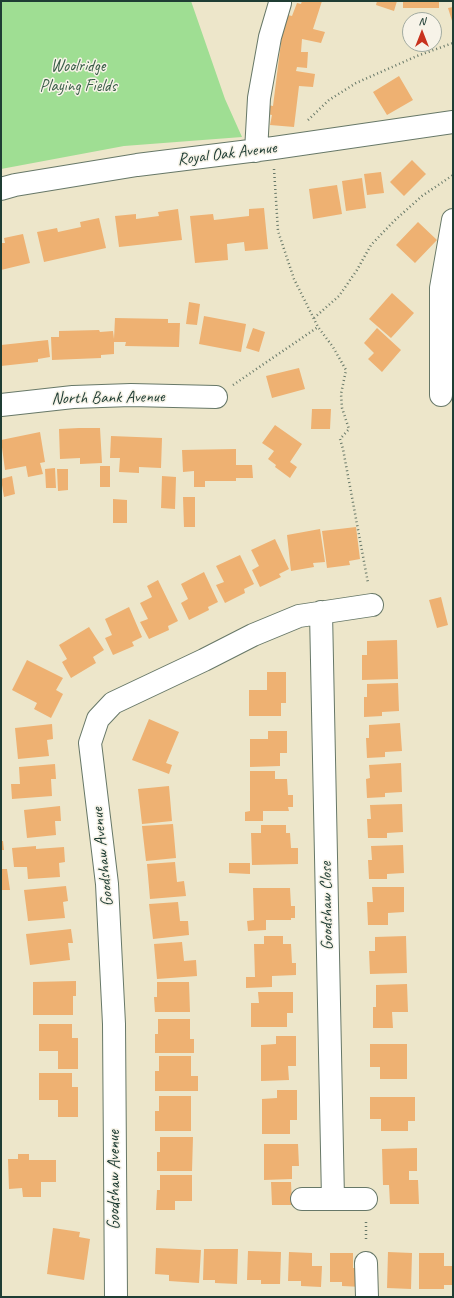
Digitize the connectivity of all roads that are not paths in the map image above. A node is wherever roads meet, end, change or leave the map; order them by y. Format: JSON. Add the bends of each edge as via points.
{"nodes":[{"id":1,"x":280,"y":3,"type":"dead end"},
{"id":2,"x":452,"y":128,"type":"edge"},
{"id":3,"x":265,"y":150,"type":"junction"},
{"id":4,"x":1,"y":189,"type":"edge"},
{"id":5,"x":453,"y":220,"type":"edge"},
{"id":6,"x":440,"y":395,"type":"dead end"},
{"id":7,"x":216,"y":396,"type":"road end"},
{"id":8,"x":1,"y":405,"type":"edge"},
{"id":9,"x":372,"y":605,"type":"road end"},
{"id":10,"x":321,"y":612,"type":"junction"},
{"id":11,"x":302,"y":1199,"type":"dead end"},
{"id":12,"x":333,"y":1199,"type":"junction"},
{"id":13,"x":366,"y":1199,"type":"road end"},
{"id":14,"x":366,"y":1263,"type":"road end"},
{"id":15,"x":116,"y":1297,"type":"edge"},
{"id":16,"x":366,"y":1297,"type":"edge"}],
"edges":[{"from":1,"to":3,"type":"street","via":[[270,37],[259,98]]},
{"from":2,"to":3,"type":"street","name":"Royal Oak Avenue"},
{"from":3,"to":4,"type":"street","name":"Royal Oak Avenue","via":[[137,165]]},
{"from":5,"to":6,"type":"street","via":[[440,288]]},
{"from":7,"to":8,"type":"street","name":"North Bank Avenue","via":[[73,396]]},
{"from":9,"to":10,"type":"street","name":"Goodshaw Avenue"},
{"from":10,"to":12,"type":"street","name":"Goodshaw Close"},
{"from":10,"to":15,"type":"street","name":"Goodshaw Avenue","via":[[299,616],[253,635],[113,703],[98,719],[90,743],[107,884],[114,1024]]},
{"from":11,"to":12,"type":"street"},
{"from":12,"to":13,"type":"street"},
{"from":14,"to":16,"type":"street"}]}
